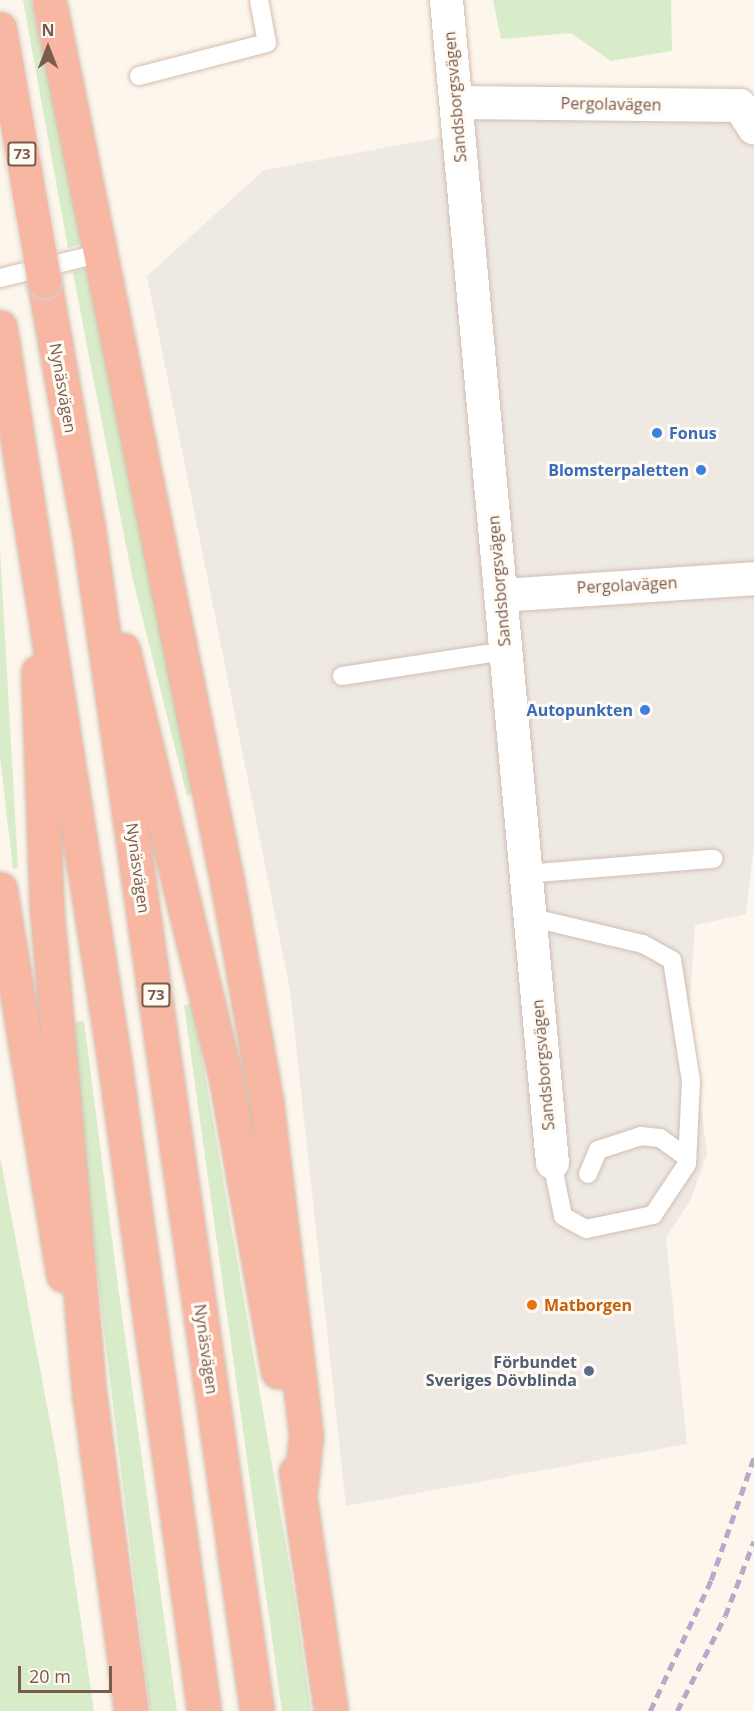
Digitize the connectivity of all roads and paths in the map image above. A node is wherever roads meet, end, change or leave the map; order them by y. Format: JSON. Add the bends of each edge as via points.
{"nodes":[{"id":1,"x":49,"y":0,"type":"edge"},
{"id":2,"x":259,"y":0,"type":"edge"},
{"id":3,"x":446,"y":0,"type":"edge"},
{"id":4,"x":0,"y":28,"type":"edge"},
{"id":5,"x":139,"y":76,"type":"dead end"},
{"id":6,"x":456,"y":102,"type":"junction"},
{"id":7,"x":754,"y":128,"type":"edge"},
{"id":8,"x":102,"y":253,"type":"junction"},
{"id":9,"x":0,"y":278,"type":"edge"},
{"id":10,"x":0,"y":327,"type":"edge"},
{"id":11,"x":88,"y":527,"type":"junction"},
{"id":12,"x":38,"y":559,"type":"junction"},
{"id":13,"x":754,"y":578,"type":"edge"},
{"id":14,"x":500,"y":594,"type":"junction"},
{"id":15,"x":505,"y":651,"type":"junction"},
{"id":16,"x":342,"y":676,"type":"dead end"},
{"id":17,"x":713,"y":859,"type":"dead end"},
{"id":18,"x":525,"y":874,"type":"junction"},
{"id":19,"x":0,"y":889,"type":"edge"},
{"id":20,"x":529,"y":917,"type":"junction"},
{"id":21,"x":688,"y":1158,"type":"junction"},
{"id":22,"x":552,"y":1162,"type":"joint"},
{"id":23,"x":588,"y":1174,"type":"dead end"},
{"id":24,"x":90,"y":1400,"type":"junction"},
{"id":25,"x":300,"y":1493,"type":"junction"},
{"id":26,"x":131,"y":1711,"type":"edge"},
{"id":27,"x":204,"y":1711,"type":"edge"},
{"id":28,"x":257,"y":1711,"type":"edge"},
{"id":29,"x":331,"y":1711,"type":"edge"}],
"edges":[{"from":1,"to":8,"type":"highway"},
{"from":2,"to":5,"type":"lane","via":[[267,43]]},
{"from":3,"to":6,"type":"street","name":"Sandsborgsvägen"},
{"from":4,"to":11,"type":"highway","name":"Nynäsvägen","number":"73","bridge":true},
{"from":6,"to":7,"type":"street","name":"Pergolavägen","via":[[739,105]]},
{"from":6,"to":14,"type":"street","name":"Sandsborgsvägen"},
{"from":8,"to":9,"type":"lane"},
{"from":8,"to":25,"type":"highway","via":[[266,1099],[306,1436]]},
{"from":10,"to":12,"type":"highway"},
{"from":11,"to":25,"type":"highway","via":[[150,746],[224,1068]]},
{"from":11,"to":28,"type":"highway","name":"Nynäsvägen","number":"73"},
{"from":12,"to":24,"type":"highway","via":[[39,765],[47,912]]},
{"from":12,"to":27,"type":"highway"},
{"from":13,"to":14,"type":"street","name":"Pergolavägen"},
{"from":14,"to":15,"type":"street","name":"Sandsborgsvägen"},
{"from":15,"to":16,"type":"lane"},
{"from":15,"to":18,"type":"street","name":"Sandsborgsvägen"},
{"from":17,"to":18,"type":"lane"},
{"from":18,"to":20,"type":"street","name":"Sandsborgsvägen"},
{"from":19,"to":24,"type":"highway","via":[[51,1214]]},
{"from":20,"to":21,"type":"lane","via":[[643,944],[672,960],[691,1082]]},
{"from":20,"to":22,"type":"street","name":"Sandsborgsvägen"},
{"from":21,"to":22,"type":"lane","via":[[653,1215],[586,1229],[563,1216]]},
{"from":21,"to":23,"type":"lane","via":[[660,1138],[641,1136],[598,1150]]},
{"from":24,"to":26,"type":"highway"},
{"from":25,"to":29,"type":"highway"}]}
